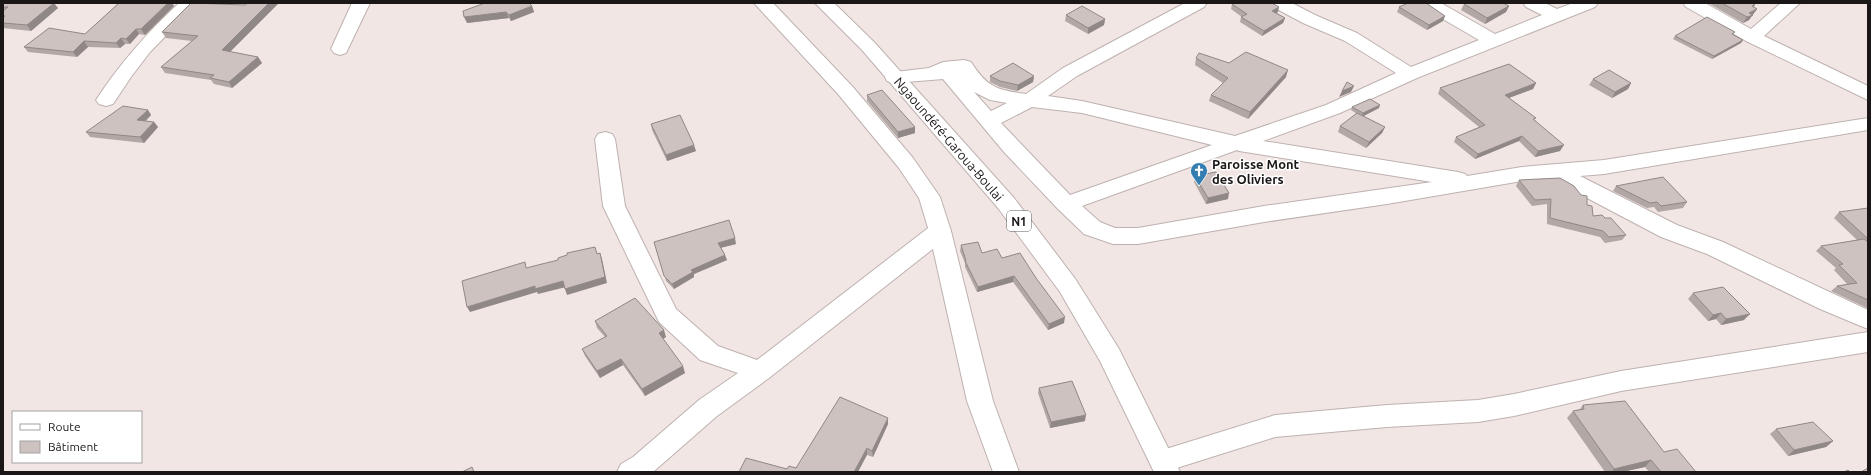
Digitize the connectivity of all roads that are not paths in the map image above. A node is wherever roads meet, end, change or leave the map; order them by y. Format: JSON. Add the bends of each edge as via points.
{"nodes":[{"id":1,"x":189,"y":3,"type":"edge"},
{"id":2,"x":361,"y":3,"type":"edge"},
{"id":3,"x":763,"y":3,"type":"edge"},
{"id":4,"x":824,"y":3,"type":"edge"},
{"id":5,"x":1198,"y":3,"type":"edge"},
{"id":6,"x":1279,"y":3,"type":"edge"},
{"id":7,"x":1428,"y":3,"type":"edge"},
{"id":8,"x":1532,"y":3,"type":"edge"},
{"id":9,"x":1589,"y":3,"type":"edge"},
{"id":10,"x":1692,"y":3,"type":"edge"},
{"id":11,"x":1791,"y":3,"type":"edge"},
{"id":12,"x":1556,"y":16,"type":"junction"},
{"id":13,"x":1752,"y":37,"type":"junction"},
{"id":14,"x":1494,"y":41,"type":"junction"},
{"id":15,"x":340,"y":49,"type":"dead end"},
{"id":16,"x":933,"y":73,"type":"junction"},
{"id":17,"x":1410,"y":74,"type":"junction"},
{"id":18,"x":894,"y":77,"type":"junction"},
{"id":19,"x":1868,"y":94,"type":"edge"},
{"id":20,"x":106,"y":100,"type":"dead end"},
{"id":21,"x":1028,"y":101,"type":"junction"},
{"id":22,"x":988,"y":121,"type":"junction"},
{"id":23,"x":1868,"y":124,"type":"edge"},
{"id":24,"x":605,"y":139,"type":"dead end"},
{"id":25,"x":1239,"y":144,"type":"junction"},
{"id":26,"x":1553,"y":171,"type":"junction"},
{"id":27,"x":1475,"y":182,"type":"junction"},
{"id":28,"x":1066,"y":204,"type":"junction"},
{"id":29,"x":940,"y":231,"type":"junction"},
{"id":30,"x":1868,"y":320,"type":"edge"},
{"id":31,"x":1868,"y":342,"type":"edge"},
{"id":32,"x":760,"y":371,"type":"junction"},
{"id":33,"x":1164,"y":467,"type":"edge"},
{"id":34,"x":630,"y":472,"type":"edge"},
{"id":35,"x":1006,"y":472,"type":"edge"}],
"edges":[{"from":1,"to":20,"type":"main road","via":[[150,39],[120,76]]},
{"from":2,"to":15,"type":"main road"},
{"from":3,"to":29,"type":"main road","via":[[845,90],[906,163],[929,197]]},
{"from":4,"to":18,"type":"main road","name":"Ngaoundéré-Garoua-Boulai","number":"N1","via":[[868,46]]},
{"from":5,"to":21,"type":"main road","via":[[1070,72]]},
{"from":6,"to":17,"type":"main road","via":[[1351,37]]},
{"from":7,"to":14,"type":"main road"},
{"from":8,"to":12,"type":"main road"},
{"from":9,"to":12,"type":"main road"},
{"from":10,"to":13,"type":"main road"},
{"from":11,"to":13,"type":"main road"},
{"from":12,"to":14,"type":"main road"},
{"from":13,"to":19,"type":"main road"},
{"from":14,"to":17,"type":"main road"},
{"from":16,"to":18,"type":"main road"},
{"from":16,"to":21,"type":"main road","via":[[943,68],[964,66],[981,88],[997,96]]},
{"from":16,"to":22,"type":"main road","via":[[948,74]]},
{"from":17,"to":25,"type":"main road","via":[[1333,110]]},
{"from":18,"to":33,"type":"main road","name":"Ngaoundéré-Garoua-Boulai","number":"N1","via":[[1006,203],[1068,286],[1110,356]]},
{"from":21,"to":22,"type":"main road"},
{"from":21,"to":25,"type":"main road","via":[[1082,107]]},
{"from":22,"to":28,"type":"main road"},
{"from":23,"to":26,"type":"main road","via":[[1612,166]]},
{"from":24,"to":32,"type":"main road","via":[[614,206],[667,316],[709,353]]},
{"from":25,"to":27,"type":"main road"},
{"from":25,"to":28,"type":"main road"},
{"from":26,"to":27,"type":"main road"},
{"from":26,"to":30,"type":"main road","via":[[1669,231],[1715,248]]},
{"from":27,"to":28,"type":"main road","via":[[1138,236],[1113,236],[1092,228]]},
{"from":29,"to":32,"type":"main road"},
{"from":29,"to":35,"type":"main road","via":[[980,401]]},
{"from":31,"to":33,"type":"main road","via":[[1622,381],[1478,411],[1275,426]]},
{"from":32,"to":34,"type":"main road","via":[[708,408],[642,465]]}]}
